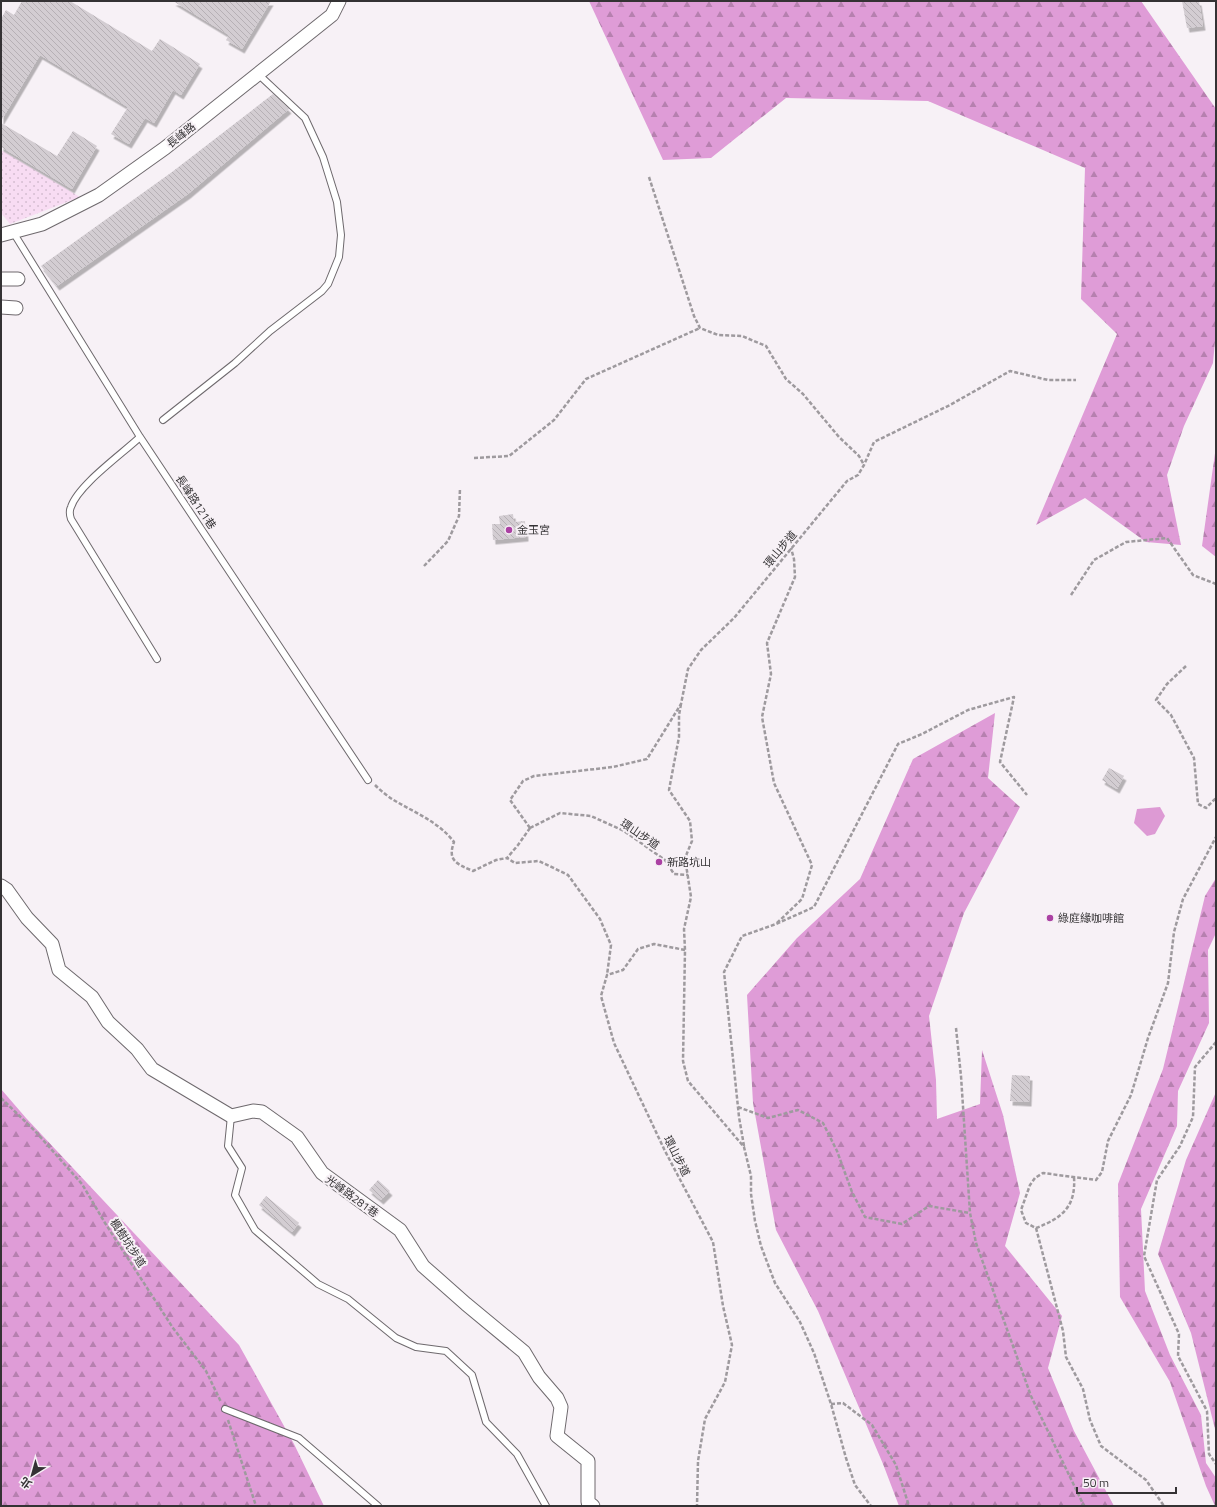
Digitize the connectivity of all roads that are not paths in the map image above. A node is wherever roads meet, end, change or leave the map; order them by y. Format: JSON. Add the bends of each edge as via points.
{"nodes":[{"id":1,"x":338,"y":1,"type":"edge"},
{"id":2,"x":258,"y":74,"type":"junction"},
{"id":3,"x":7,"y":233,"type":"edge"},
{"id":4,"x":1,"y":279,"type":"edge"},
{"id":5,"x":18,"y":279,"type":"dead end"},
{"id":6,"x":1,"y":307,"type":"edge"},
{"id":7,"x":16,"y":308,"type":"dead end"},
{"id":8,"x":162,"y":420,"type":"dead end"},
{"id":9,"x":140,"y":437,"type":"junction"},
{"id":10,"x":157,"y":659,"type":"dead end"},
{"id":11,"x":368,"y":780,"type":"road end"},
{"id":12,"x":1,"y":886,"type":"edge"},
{"id":13,"x":231,"y":1116,"type":"junction"},
{"id":14,"x":225,"y":1409,"type":"road end"},
{"id":15,"x":378,"y":1506,"type":"edge"},
{"id":16,"x":546,"y":1506,"type":"edge"},
{"id":17,"x":593,"y":1506,"type":"edge"}],
"edges":[{"from":1,"to":2,"type":"street","name":"長峰路","via":[[332,15]]},
{"from":2,"to":3,"type":"street","name":"長峰路","via":[[165,148],[100,195],[42,224]]},
{"from":2,"to":8,"type":"lane","via":[[305,118],[323,157],[337,202],[341,235],[339,257],[328,284],[322,291]]},
{"from":3,"to":9,"type":"lane","name":"長峰路121巷"},
{"from":4,"to":5,"type":"street"},
{"from":6,"to":7,"type":"street"},
{"from":9,"to":10,"type":"lane","via":[[84,486],[70,508],[71,519]]},
{"from":9,"to":11,"type":"lane","name":"長峰路121巷"},
{"from":12,"to":13,"type":"street","via":[[52,944],[59,970],[92,997],[108,1022],[137,1050],[152,1069]]},
{"from":13,"to":16,"type":"lane","via":[[228,1146],[242,1168],[235,1195],[255,1230],[318,1284],[348,1299],[396,1338],[416,1347],[446,1351],[472,1375],[486,1422],[516,1454]]},
{"from":13,"to":17,"type":"street","name":"光峰路281巷","via":[[253,1111],[262,1112],[297,1137],[322,1173],[400,1230],[423,1266],[524,1352],[539,1377],[558,1398],[561,1407],[557,1436],[588,1461],[588,1502]]},
{"from":14,"to":15,"type":"lane","via":[[299,1438]]}]}
